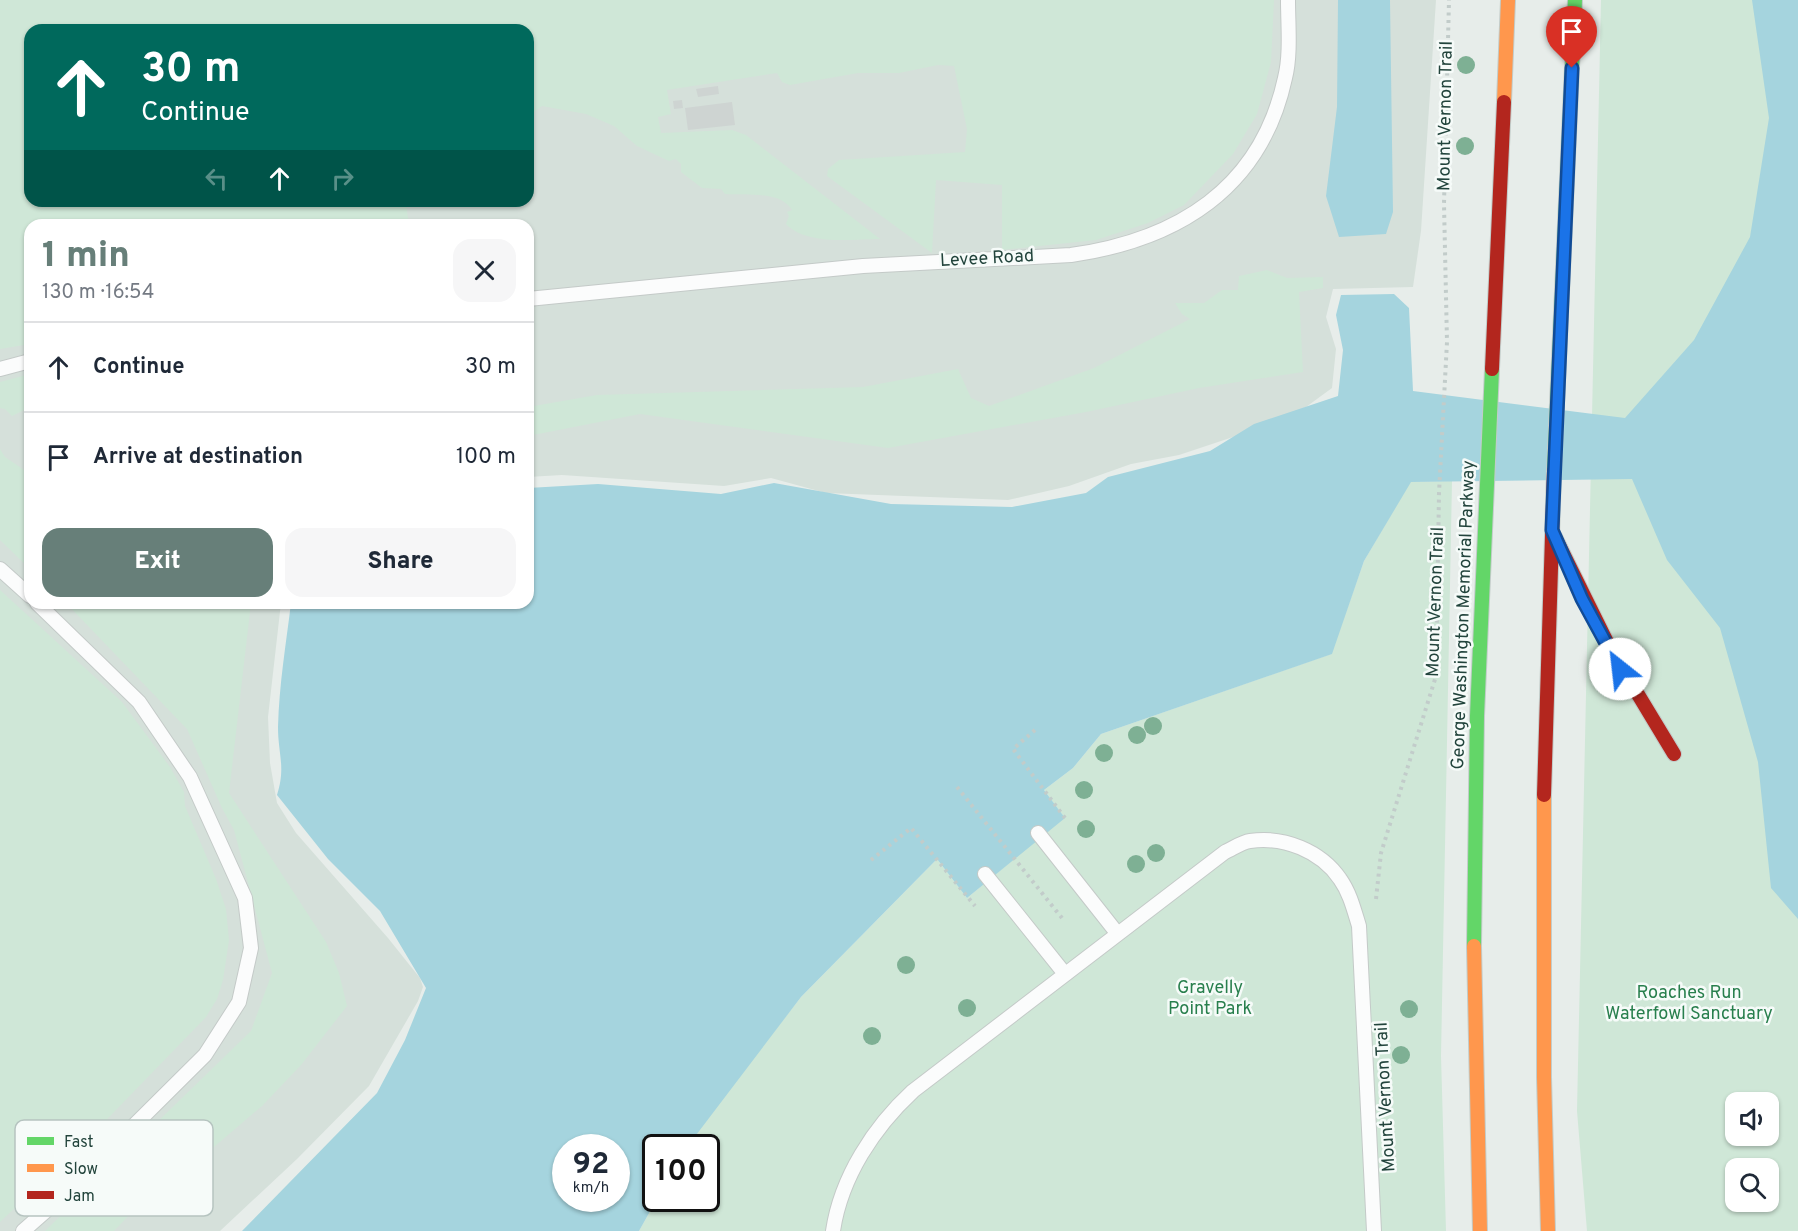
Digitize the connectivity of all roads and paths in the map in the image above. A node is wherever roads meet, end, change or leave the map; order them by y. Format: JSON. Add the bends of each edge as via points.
{"nodes":[{"id":1,"x":1288,"y":0,"type":"edge"},
{"id":2,"x":1449,"y":0,"type":"edge"},
{"id":3,"x":1508,"y":0,"type":"edge"},
{"id":4,"x":1575,"y":0,"type":"edge"},
{"id":5,"x":534,"y":298,"type":"edge"},
{"id":6,"x":24,"y":363,"type":"edge"},
{"id":7,"x":0,"y":369,"type":"edge"},
{"id":8,"x":1552,"y":530,"type":"junction"},
{"id":9,"x":0,"y":569,"type":"edge"},
{"id":10,"x":24,"y":591,"type":"edge"},
{"id":11,"x":43,"y":609,"type":"edge"},
{"id":12,"x":1035,"y":730,"type":"dead end"},
{"id":13,"x":1674,"y":754,"type":"dead end"},
{"id":14,"x":957,"y":787,"type":"dead end"},
{"id":15,"x":1065,"y":818,"type":"dead end"},
{"id":16,"x":1038,"y":833,"type":"dead end"},
{"id":17,"x":871,"y":860,"type":"dead end"},
{"id":18,"x":985,"y":874,"type":"dead end"},
{"id":19,"x":975,"y":906,"type":"dead end"},
{"id":20,"x":1376,"y":910,"type":"dead end"},
{"id":21,"x":1062,"y":918,"type":"dead end"},
{"id":22,"x":1118,"y":933,"type":"junction"},
{"id":23,"x":1065,"y":974,"type":"junction"},
{"id":24,"x":140,"y":1120,"type":"edge"},
{"id":25,"x":40,"y":1216,"type":"edge"},
{"id":26,"x":23,"y":1231,"type":"edge"},
{"id":27,"x":833,"y":1231,"type":"edge"},
{"id":28,"x":1374,"y":1231,"type":"edge"},
{"id":29,"x":1480,"y":1231,"type":"edge"},
{"id":30,"x":1548,"y":1231,"type":"edge"}],
"edges":[{"from":1,"to":5,"type":"lane","name":"Levee Road","via":[[1286,76],[1265,137],[1234,179],[1205,206],[1142,240],[1071,255],[863,266]]},
{"from":2,"to":20,"type":"path","name":"Mount Vernon Trail","via":[[1444,204],[1447,342],[1439,493],[1436,676],[1382,853]]},
{"from":3,"to":29,"type":"highway","name":"George Washington Memorial Parkway","via":[[1484,529],[1474,873]]},
{"from":4,"to":8,"type":"highway"},
{"from":6,"to":7,"type":"lane"},
{"from":8,"to":13,"type":"highway","via":[[1610,651]]},
{"from":8,"to":30,"type":"highway","via":[[1542,969]]},
{"from":9,"to":10,"type":"lane"},
{"from":11,"to":24,"type":"lane","via":[[140,702],[190,777],[245,898],[251,948],[239,1002],[205,1055]]},
{"from":12,"to":15,"type":"path","via":[[1014,749]]},
{"from":14,"to":21,"type":"path"},
{"from":16,"to":22,"type":"lane"},
{"from":17,"to":19,"type":"path","via":[[911,828]]},
{"from":18,"to":23,"type":"lane"},
{"from":22,"to":23,"type":"lane"},
{"from":22,"to":28,"type":"lane","via":[[1224,852],[1248,841],[1299,846],[1320,858],[1339,878],[1359,926]]},
{"from":23,"to":27,"type":"lane","via":[[886,1116],[850,1179]]},
{"from":25,"to":26,"type":"lane"}]}
